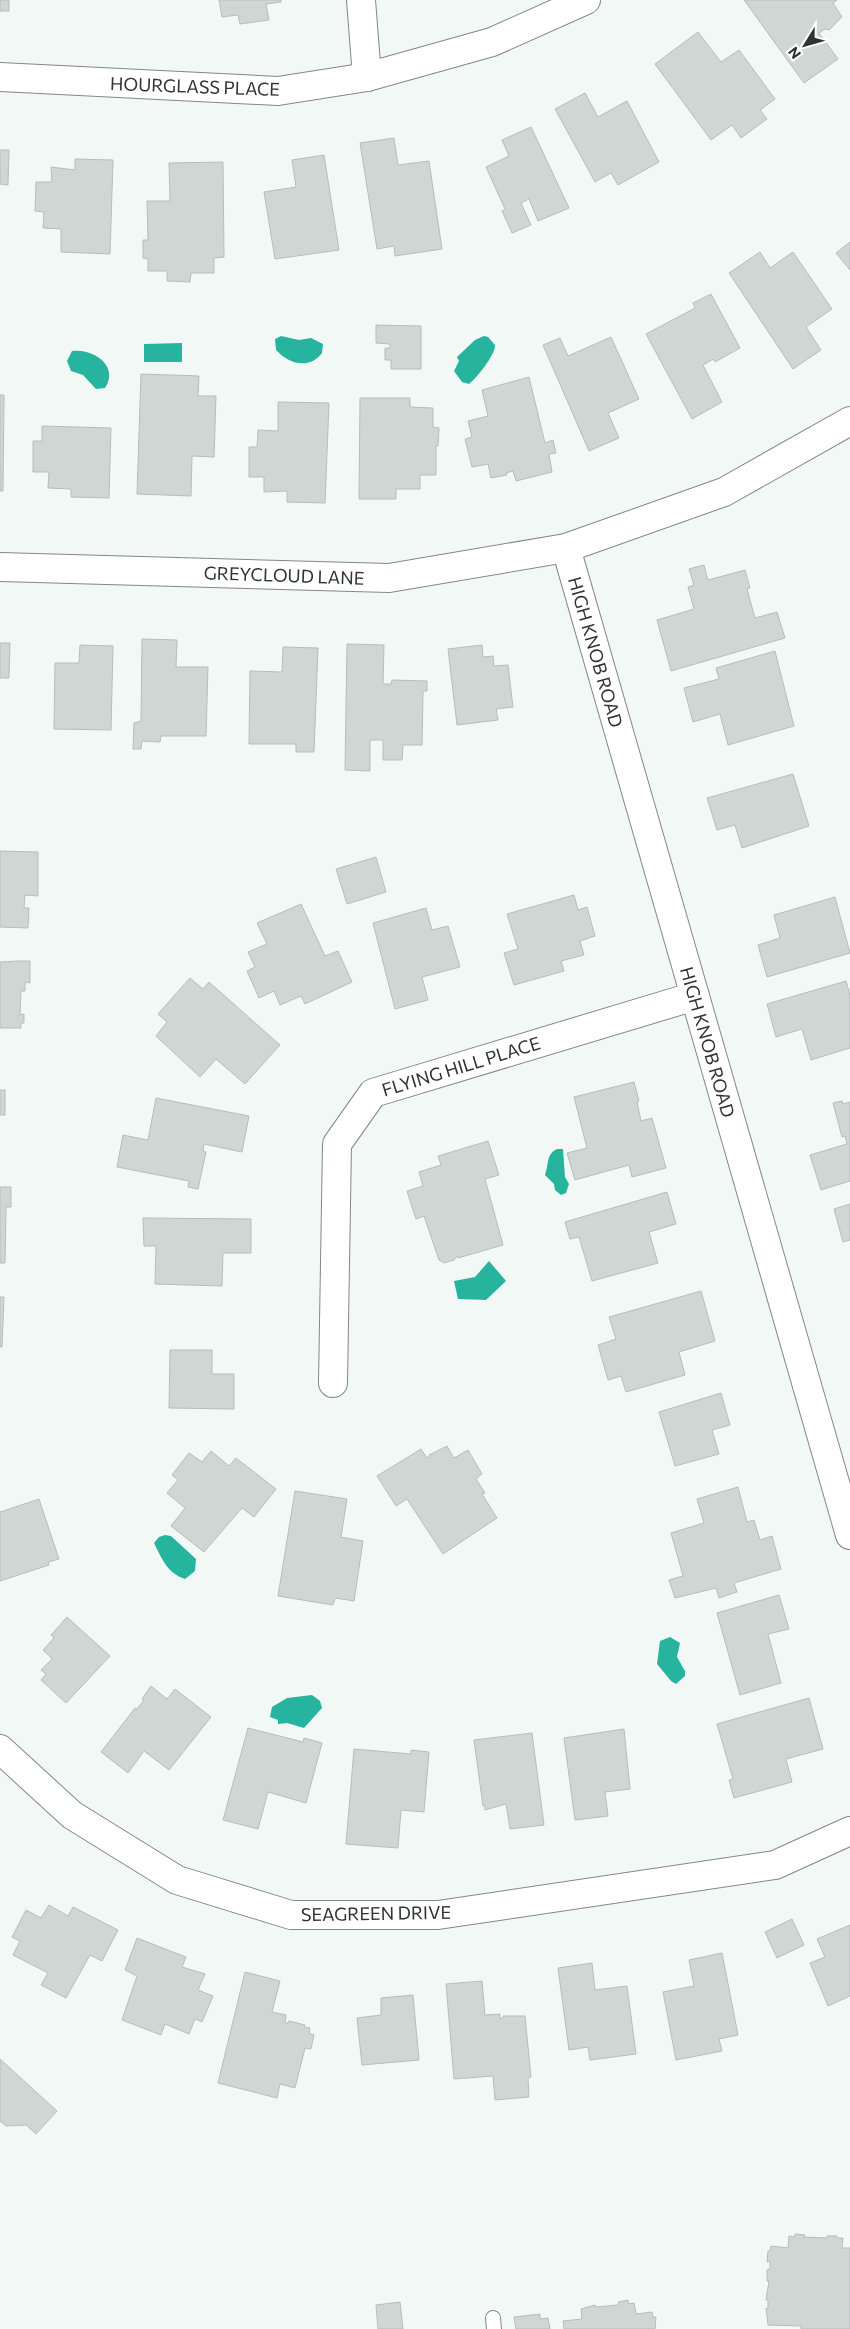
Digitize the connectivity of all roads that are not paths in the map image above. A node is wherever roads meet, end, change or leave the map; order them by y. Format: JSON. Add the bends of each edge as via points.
{"nodes":[{"id":1,"x":361,"y":0,"type":"edge"},
{"id":2,"x":586,"y":0,"type":"edge"},
{"id":3,"x":0,"y":77,"type":"edge"},
{"id":4,"x":368,"y":77,"type":"junction"},
{"id":5,"x":850,"y":421,"type":"edge"},
{"id":6,"x":566,"y":548,"type":"junction"},
{"id":7,"x":0,"y":568,"type":"edge"},
{"id":8,"x":695,"y":996,"type":"junction"},
{"id":9,"x":333,"y":1383,"type":"dead end"},
{"id":10,"x":850,"y":1535,"type":"edge"},
{"id":11,"x":0,"y":1749,"type":"edge"},
{"id":12,"x":850,"y":1832,"type":"edge"}],
"edges":[{"from":1,"to":4,"type":"street"},
{"from":2,"to":4,"type":"street","name":"HOURGLASS PLACE","via":[[492,42]]},
{"from":3,"to":4,"type":"street","name":"HOURGLASS PLACE","via":[[278,91]]},
{"from":5,"to":6,"type":"street","name":"GREYCLOUD LANE","via":[[724,492]]},
{"from":6,"to":7,"type":"street","name":"GREYCLOUD LANE","via":[[389,578]]},
{"from":6,"to":8,"type":"street","name":"HIGH KNOB ROAD"},
{"from":8,"to":9,"type":"street","name":"FLYING HILL PLACE","via":[[373,1092],[337,1144]]},
{"from":8,"to":10,"type":"street","name":"HIGH KNOB ROAD"},
{"from":11,"to":12,"type":"street","name":"SEAGREEN DRIVE","via":[[72,1815],[177,1880],[291,1915],[438,1915],[775,1865]]}]}
